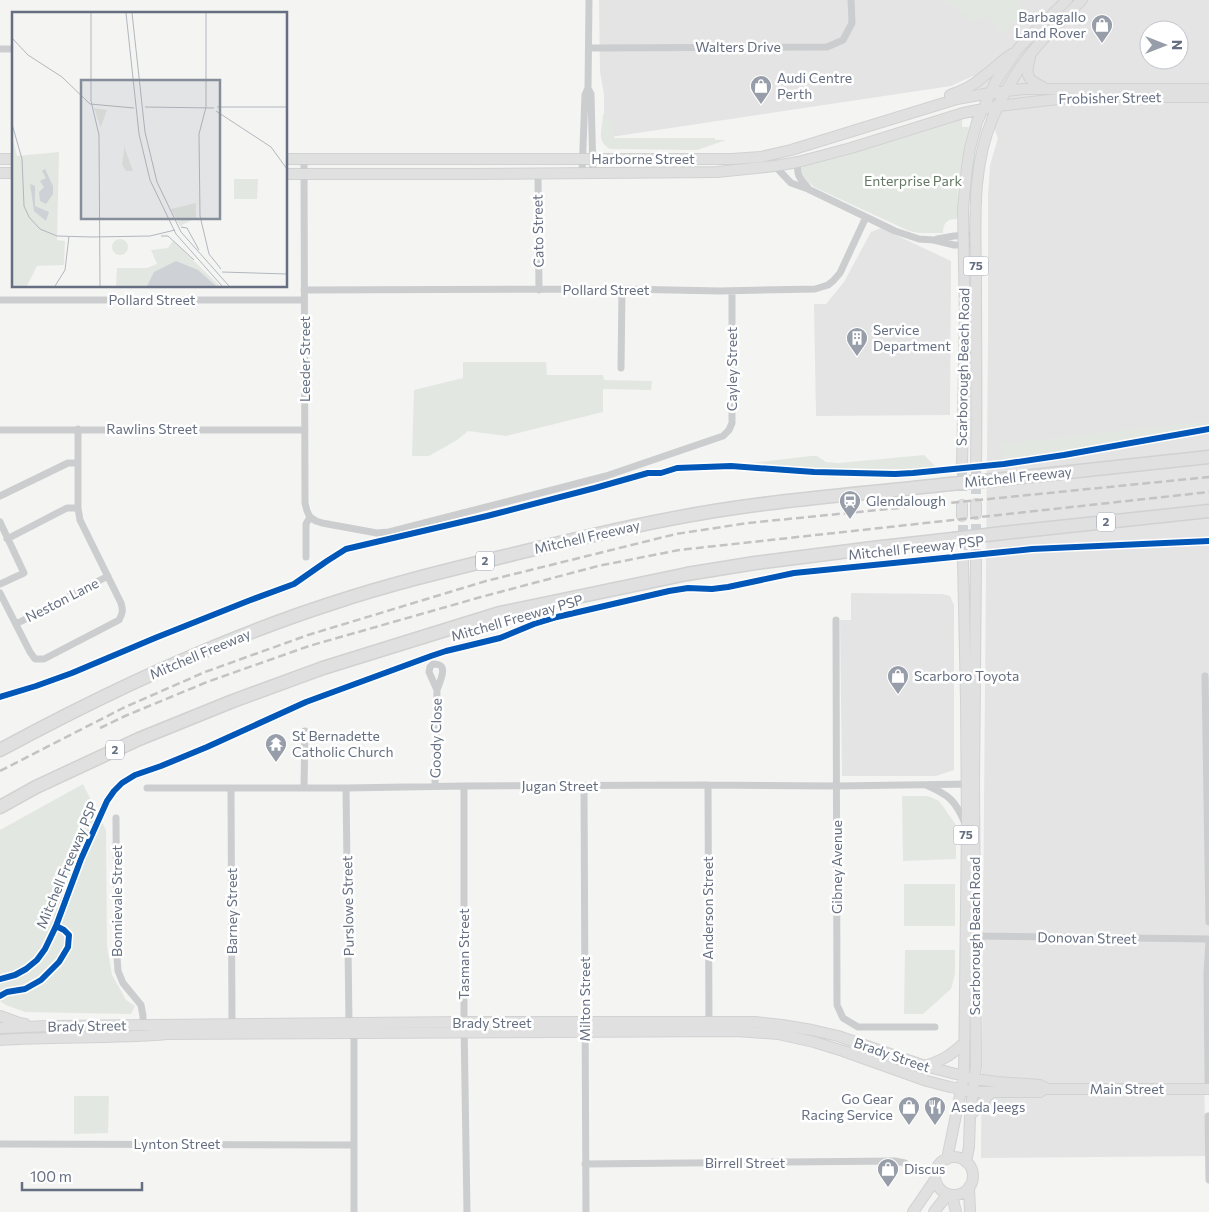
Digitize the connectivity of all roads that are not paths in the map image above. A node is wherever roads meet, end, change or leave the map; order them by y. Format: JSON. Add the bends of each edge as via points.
{"nodes":[{"id":1,"x":589,"y":0,"type":"edge"},
{"id":2,"x":851,"y":0,"type":"edge"},
{"id":3,"x":1067,"y":0,"type":"edge"},
{"id":4,"x":1082,"y":0,"type":"edge"},
{"id":5,"x":589,"y":48,"type":"junction"},
{"id":6,"x":1017,"y":50,"type":"junction"},
{"id":7,"x":1031,"y":53,"type":"junction"},
{"id":8,"x":588,"y":88,"type":"junction"},
{"id":9,"x":1046,"y":89,"type":"junction"},
{"id":10,"x":1209,"y":89,"type":"edge"},
{"id":11,"x":1006,"y":91,"type":"junction"},
{"id":12,"x":990,"y":93,"type":"junction"},
{"id":13,"x":1209,"y":98,"type":"edge"},
{"id":14,"x":937,"y":105,"type":"junction"},
{"id":15,"x":998,"y":106,"type":"junction"},
{"id":16,"x":982,"y":109,"type":"junction"},
{"id":17,"x":288,"y":158,"type":"edge"},
{"id":18,"x":304,"y":158,"type":"junction"},
{"id":19,"x":469,"y":159,"type":"junction"},
{"id":20,"x":582,"y":159,"type":"junction"},
{"id":21,"x":593,"y":159,"type":"junction"},
{"id":22,"x":798,"y":162,"type":"junction"},
{"id":23,"x":775,"y":166,"type":"junction"},
{"id":24,"x":538,"y":173,"type":"junction"},
{"id":25,"x":582,"y":173,"type":"junction"},
{"id":26,"x":288,"y":174,"type":"edge"},
{"id":27,"x":304,"y":174,"type":"junction"},
{"id":28,"x":470,"y":174,"type":"junction"},
{"id":29,"x":593,"y":174,"type":"junction"},
{"id":30,"x":808,"y":189,"type":"junction"},
{"id":31,"x":866,"y":216,"type":"junction"},
{"id":32,"x":964,"y":240,"type":"junction"},
{"id":33,"x":975,"y":240,"type":"junction"},
{"id":34,"x":304,"y":290,"type":"junction"},
{"id":35,"x":539,"y":290,"type":"junction"},
{"id":36,"x":622,"y":290,"type":"junction"},
{"id":37,"x":732,"y":291,"type":"junction"},
{"id":38,"x":0,"y":300,"type":"edge"},
{"id":39,"x":304,"y":300,"type":"junction"},
{"id":40,"x":621,"y":368,"type":"dead end"},
{"id":41,"x":78,"y":429,"type":"junction"},
{"id":42,"x":0,"y":430,"type":"edge"},
{"id":43,"x":305,"y":430,"type":"junction"},
{"id":44,"x":1209,"y":457,"type":"edge"},
{"id":45,"x":78,"y":463,"type":"junction"},
{"id":46,"x":976,"y":465,"type":"tunnel mouth"},
{"id":47,"x":962,"y":466,"type":"tunnel mouth"},
{"id":48,"x":0,"y":496,"type":"edge"},
{"id":49,"x":78,"y":508,"type":"junction"},
{"id":50,"x":1209,"y":511,"type":"edge"},
{"id":51,"x":310,"y":517,"type":"junction"},
{"id":52,"x":0,"y":522,"type":"edge"},
{"id":53,"x":7,"y":539,"type":"junction"},
{"id":54,"x":306,"y":557,"type":"dead end"},
{"id":55,"x":976,"y":559,"type":"tunnel mouth"},
{"id":56,"x":963,"y":560,"type":"tunnel mouth"},
{"id":57,"x":108,"y":576,"type":"junction"},
{"id":58,"x":0,"y":584,"type":"edge"},
{"id":59,"x":0,"y":593,"type":"edge"},
{"id":60,"x":836,"y":620,"type":"dead end"},
{"id":61,"x":16,"y":624,"type":"junction"},
{"id":62,"x":1205,"y":676,"type":"dead end"},
{"id":63,"x":437,"y":690,"type":"dead end"},
{"id":64,"x":305,"y":731,"type":"dead end"},
{"id":65,"x":0,"y":750,"type":"edge"},
{"id":66,"x":1208,"y":753,"type":"edge"},
{"id":67,"x":924,"y":784,"type":"junction"},
{"id":68,"x":970,"y":784,"type":"junction"},
{"id":69,"x":708,"y":785,"type":"junction"},
{"id":70,"x":435,"y":786,"type":"junction"},
{"id":71,"x":464,"y":786,"type":"junction"},
{"id":72,"x":584,"y":786,"type":"junction"},
{"id":73,"x":837,"y":786,"type":"junction"},
{"id":74,"x":304,"y":787,"type":"junction"},
{"id":75,"x":146,"y":788,"type":"dead end"},
{"id":76,"x":231,"y":788,"type":"junction"},
{"id":77,"x":346,"y":788,"type":"junction"},
{"id":78,"x":0,"y":807,"type":"edge"},
{"id":79,"x":116,"y":818,"type":"dead end"},
{"id":80,"x":967,"y":825,"type":"junction"},
{"id":81,"x":1209,"y":922,"type":"edge"},
{"id":82,"x":970,"y":936,"type":"junction"},
{"id":83,"x":1209,"y":941,"type":"edge"},
{"id":84,"x":0,"y":1016,"type":"edge"},
{"id":85,"x":709,"y":1026,"type":"junction"},
{"id":86,"x":40,"y":1027,"type":"junction"},
{"id":87,"x":465,"y":1027,"type":"junction"},
{"id":88,"x":585,"y":1027,"type":"junction"},
{"id":89,"x":935,"y":1027,"type":"dead end"},
{"id":90,"x":0,"y":1028,"type":"edge"},
{"id":91,"x":352,"y":1028,"type":"junction"},
{"id":92,"x":232,"y":1029,"type":"junction"},
{"id":93,"x":143,"y":1031,"type":"junction"},
{"id":94,"x":0,"y":1040,"type":"edge"},
{"id":95,"x":964,"y":1043,"type":"junction"},
{"id":96,"x":925,"y":1066,"type":"junction"},
{"id":97,"x":964,"y":1076,"type":"junction"},
{"id":98,"x":975,"y":1079,"type":"junction"},
{"id":99,"x":1046,"y":1088,"type":"junction"},
{"id":100,"x":1209,"y":1088,"type":"edge"},
{"id":101,"x":962,"y":1090,"type":"junction"},
{"id":102,"x":974,"y":1092,"type":"junction"},
{"id":103,"x":991,"y":1092,"type":"junction"},
{"id":104,"x":970,"y":1115,"type":"junction"},
{"id":105,"x":1208,"y":1116,"type":"edge"},
{"id":106,"x":0,"y":1144,"type":"edge"},
{"id":107,"x":354,"y":1145,"type":"junction"},
{"id":108,"x":948,"y":1158,"type":"junction"},
{"id":109,"x":966,"y":1162,"type":"junction"},
{"id":110,"x":905,"y":1163,"type":"dead end"},
{"id":111,"x":585,"y":1164,"type":"junction"},
{"id":112,"x":935,"y":1180,"type":"junction"},
{"id":113,"x":1209,"y":1180,"type":"edge"},
{"id":114,"x":969,"y":1187,"type":"junction"},
{"id":115,"x":950,"y":1194,"type":"junction"},
{"id":116,"x":354,"y":1212,"type":"edge"},
{"id":117,"x":467,"y":1212,"type":"edge"},
{"id":118,"x":586,"y":1212,"type":"edge"},
{"id":119,"x":913,"y":1212,"type":"edge"},
{"id":120,"x":934,"y":1212,"type":"edge"},
{"id":121,"x":956,"y":1212,"type":"edge"},
{"id":122,"x":970,"y":1212,"type":"edge"}],
"edges":[{"from":1,"to":5,"type":"street"},
{"from":2,"to":5,"type":"street","name":"Walters Drive","via":[[852,23],[843,40],[827,47]]},
{"from":3,"to":6,"type":"main road","name":"Scarborough Beach Road","number":"75"},
{"from":4,"to":7,"type":"main road","name":"Scarborough Beach Road","number":"75"},
{"from":5,"to":8,"type":"street"},
{"from":6,"to":12,"type":"main road","name":"Scarborough Beach Road","number":"75"},
{"from":6,"to":14,"type":"main road","via":[[984,77]]},
{"from":7,"to":9,"type":"main road","via":[[1029,77]]},
{"from":7,"to":11,"type":"main road","name":"Scarborough Beach Road","number":"75"},
{"from":8,"to":20,"type":"street"},
{"from":8,"to":21,"type":"street","via":[[592,94]]},
{"from":9,"to":10,"type":"main road","name":"Frobisher Street"},
{"from":9,"to":11,"type":"main road","name":"Frobisher Street"},
{"from":11,"to":12,"type":"main road","name":"Frobisher Street"},
{"from":11,"to":15,"type":"main road","name":"Scarborough Beach Road","number":"75"},
{"from":12,"to":14,"type":"main road","name":"Harborne Street"},
{"from":12,"to":16,"type":"main road","name":"Scarborough Beach Road","number":"75"},
{"from":13,"to":15,"type":"main road","name":"Frobisher Street","via":[[1084,97]]},
{"from":14,"to":21,"type":"main road","name":"Harborne Street","via":[[761,157]]},
{"from":15,"to":16,"type":"main road","name":"Frobisher Street"},
{"from":15,"to":33,"type":"main road","name":"Scarborough Beach Road","number":"75","via":[[979,170]]},
{"from":16,"to":22,"type":"main road","name":"Harborne Street"},
{"from":16,"to":32,"type":"main road","name":"Scarborough Beach Road","number":"75","via":[[967,167]]},
{"from":17,"to":18,"type":"main road","name":"Harborne Street"},
{"from":18,"to":19,"type":"main road","name":"Harborne Street"},
{"from":18,"to":27,"type":"street","name":"Leeder Street"},
{"from":19,"to":20,"type":"main road","name":"Harborne Street"},
{"from":19,"to":28,"type":"main road"},
{"from":20,"to":21,"type":"main road","name":"Harborne Street"},
{"from":20,"to":25,"type":"street"},
{"from":21,"to":29,"type":"street"},
{"from":22,"to":23,"type":"main road","name":"Harborne Street"},
{"from":22,"to":30,"type":"street","via":[[796,171]]},
{"from":23,"to":29,"type":"main road","name":"Harborne Street","via":[[717,172]]},
{"from":23,"to":30,"type":"street","via":[[791,183]]},
{"from":24,"to":25,"type":"main road","name":"Harborne Street"},
{"from":24,"to":28,"type":"main road","name":"Harborne Street"},
{"from":24,"to":35,"type":"street","name":"Cato Street"},
{"from":25,"to":29,"type":"main road","name":"Harborne Street"},
{"from":26,"to":27,"type":"main road","name":"Harborne Street"},
{"from":27,"to":28,"type":"main road","name":"Harborne Street"},
{"from":27,"to":34,"type":"street","name":"Leeder Street"},
{"from":30,"to":31,"type":"street"},
{"from":31,"to":32,"type":"street","via":[[918,239],[954,245]]},
{"from":31,"to":37,"type":"street","name":"Pollard Street","via":[[840,273],[828,285],[808,290]]},
{"from":32,"to":33,"type":"street"},
{"from":32,"to":47,"type":"main road","name":"Scarborough Beach Road","number":"75"},
{"from":33,"to":46,"type":"main road","name":"Scarborough Beach Road","number":"75"},
{"from":34,"to":35,"type":"street","name":"Pollard Street"},
{"from":34,"to":39,"type":"street","name":"Leeder Street"},
{"from":35,"to":36,"type":"street","name":"Pollard Street"},
{"from":36,"to":37,"type":"street","name":"Pollard Street"},
{"from":36,"to":40,"type":"street"},
{"from":37,"to":51,"type":"street","name":"Cayley Street","via":[[732,423],[722,436],[606,476],[389,532],[322,523]]},
{"from":38,"to":39,"type":"street","name":"Pollard Street"},
{"from":39,"to":43,"type":"street","name":"Leeder Street"},
{"from":41,"to":42,"type":"street","name":"Rawlins Street"},
{"from":41,"to":43,"type":"street","name":"Rawlins Street"},
{"from":41,"to":45,"type":"street"},
{"from":43,"to":51,"type":"street","name":"Leeder Street","via":[[305,503]]},
{"from":44,"to":65,"type":"highway","name":"Mitchell Freeway","number":"2","bridge":true,"via":[[812,498],[741,507],[604,532],[393,584],[277,622],[108,694]]},
{"from":45,"to":48,"type":"street","via":[[68,463]]},
{"from":45,"to":49,"type":"street"},
{"from":49,"to":53,"type":"street","via":[[67,508]]},
{"from":49,"to":57,"type":"street","via":[[80,520]]},
{"from":50,"to":78,"type":"highway","number":"2","bridge":true,"via":[[772,560],[687,574],[500,613],[323,668],[233,701],[139,739]]},
{"from":51,"to":54,"type":"street","name":"Leeder Street","via":[[306,524]]},
{"from":52,"to":53,"type":"street"},
{"from":53,"to":58,"type":"street","via":[[24,572]]},
{"from":55,"to":68,"type":"main road","name":"Scarborough Beach Road","number":"75"},
{"from":56,"to":68,"type":"main road","name":"Scarborough Beach Road","number":"75"},
{"from":57,"to":61,"type":"street","name":"Neston Lane"},
{"from":57,"to":61,"type":"street","via":[[123,609],[118,620],[44,659],[35,659]]},
{"from":59,"to":61,"type":"street"},
{"from":60,"to":73,"type":"street","name":"Gibney Avenue"},
{"from":62,"to":66,"type":"street"},
{"from":63,"to":70,"type":"street","name":"Goody Close"},
{"from":64,"to":74,"type":"street"},
{"from":66,"to":81,"type":"street"},
{"from":67,"to":68,"type":"street","name":"Jugan Street"},
{"from":67,"to":73,"type":"street","name":"Jugan Street"},
{"from":67,"to":80,"type":"street","via":[[951,799]]},
{"from":68,"to":80,"type":"main road","name":"Scarborough Beach Road","number":"75"},
{"from":68,"to":82,"type":"main road","name":"Scarborough Beach Road","number":"75"},
{"from":69,"to":72,"type":"street","name":"Jugan Street"},
{"from":69,"to":73,"type":"street","name":"Jugan Street"},
{"from":69,"to":85,"type":"street","name":"Anderson Street"},
{"from":70,"to":71,"type":"street","name":"Jugan Street"},
{"from":70,"to":77,"type":"street","name":"Jugan Street"},
{"from":71,"to":72,"type":"street","name":"Jugan Street"},
{"from":71,"to":87,"type":"street","name":"Tasman Street"},
{"from":72,"to":88,"type":"street","name":"Milton Street"},
{"from":73,"to":89,"type":"street","name":"Gibney Avenue","via":[[837,1005],[843,1018],[858,1027]]},
{"from":74,"to":76,"type":"street","name":"Jugan Street"},
{"from":74,"to":77,"type":"street","name":"Jugan Street"},
{"from":75,"to":76,"type":"street","name":"Jugan Street"},
{"from":76,"to":92,"type":"street","name":"Barney Street"},
{"from":77,"to":91,"type":"street","name":"Purslowe Street"},
{"from":79,"to":93,"type":"street","name":"Bonnievale Street","via":[[116,957],[123,983],[141,1005]]},
{"from":80,"to":82,"type":"main road","name":"Scarborough Beach Road","number":"75"},
{"from":82,"to":83,"type":"street","name":"Donovan Street"},
{"from":82,"to":95,"type":"main road","name":"Scarborough Beach Road","number":"75"},
{"from":82,"to":98,"type":"main road","name":"Scarborough Beach Road","number":"75"},
{"from":83,"to":100,"type":"street"},
{"from":84,"to":86,"type":"main road"},
{"from":85,"to":88,"type":"main road","name":"Brady Street"},
{"from":85,"to":96,"type":"main road","name":"Brady Street","via":[[755,1022],[782,1024],[838,1036]]},
{"from":85,"to":101,"type":"main road","name":"Brady Street","via":[[803,1039]]},
{"from":86,"to":90,"type":"main road","name":"Brady Street"},
{"from":86,"to":93,"type":"main road","name":"Brady Street"},
{"from":87,"to":88,"type":"main road","name":"Brady Street"},
{"from":87,"to":91,"type":"main road","name":"Brady Street"},
{"from":87,"to":117,"type":"street","name":"Tasman Street"},
{"from":88,"to":111,"type":"street","name":"Milton Street"},
{"from":91,"to":92,"type":"main road","name":"Brady Street"},
{"from":91,"to":107,"type":"street","name":"Purslowe Street"},
{"from":92,"to":93,"type":"main road","name":"Brady Street"},
{"from":93,"to":94,"type":"main road","name":"Brady Street"},
{"from":95,"to":96,"type":"main road","via":[[944,1059]]},
{"from":95,"to":97,"type":"main road","name":"Scarborough Beach Road","number":"75"},
{"from":96,"to":97,"type":"main road","name":"Brady Street"},
{"from":97,"to":98,"type":"main road","name":"Brady Street"},
{"from":97,"to":101,"type":"main road","name":"Scarborough Beach Road","number":"75"},
{"from":98,"to":99,"type":"main road","name":"Main Street"},
{"from":98,"to":102,"type":"main road","name":"Scarborough Beach Road","number":"75"},
{"from":99,"to":100,"type":"main road","name":"Main Street"},
{"from":99,"to":103,"type":"main road","name":"Main Street","via":[[1040,1092]]},
{"from":101,"to":102,"type":"main road","name":"Main Street"},
{"from":101,"to":108,"type":"main road","name":"Scarborough Beach Road","number":"75"},
{"from":102,"to":103,"type":"main road","name":"Main Street"},
{"from":102,"to":104,"type":"main road","name":"Scarborough Beach Road","number":"75"},
{"from":103,"to":104,"type":"main road"},
{"from":104,"to":109,"type":"main road","name":"Scarborough Beach Road","number":"75"},
{"from":105,"to":113,"type":"street"},
{"from":106,"to":107,"type":"street","name":"Lynton Street"},
{"from":107,"to":116,"type":"street","name":"Purslowe Street"},
{"from":108,"to":109,"type":"main road"},
{"from":108,"to":112,"type":"main road","via":[[938,1167]]},
{"from":109,"to":114,"type":"main road","via":[[972,1174]]},
{"from":110,"to":111,"type":"street","name":"Birrell Street"},
{"from":111,"to":118,"type":"street","name":"Milton Street"},
{"from":112,"to":115,"type":"main road","via":[[940,1189]]},
{"from":112,"to":119,"type":"main road"},
{"from":114,"to":115,"type":"main road","via":[[961,1193]]},
{"from":114,"to":122,"type":"main road"},
{"from":115,"to":120,"type":"main road"},
{"from":115,"to":121,"type":"main road"}]}
